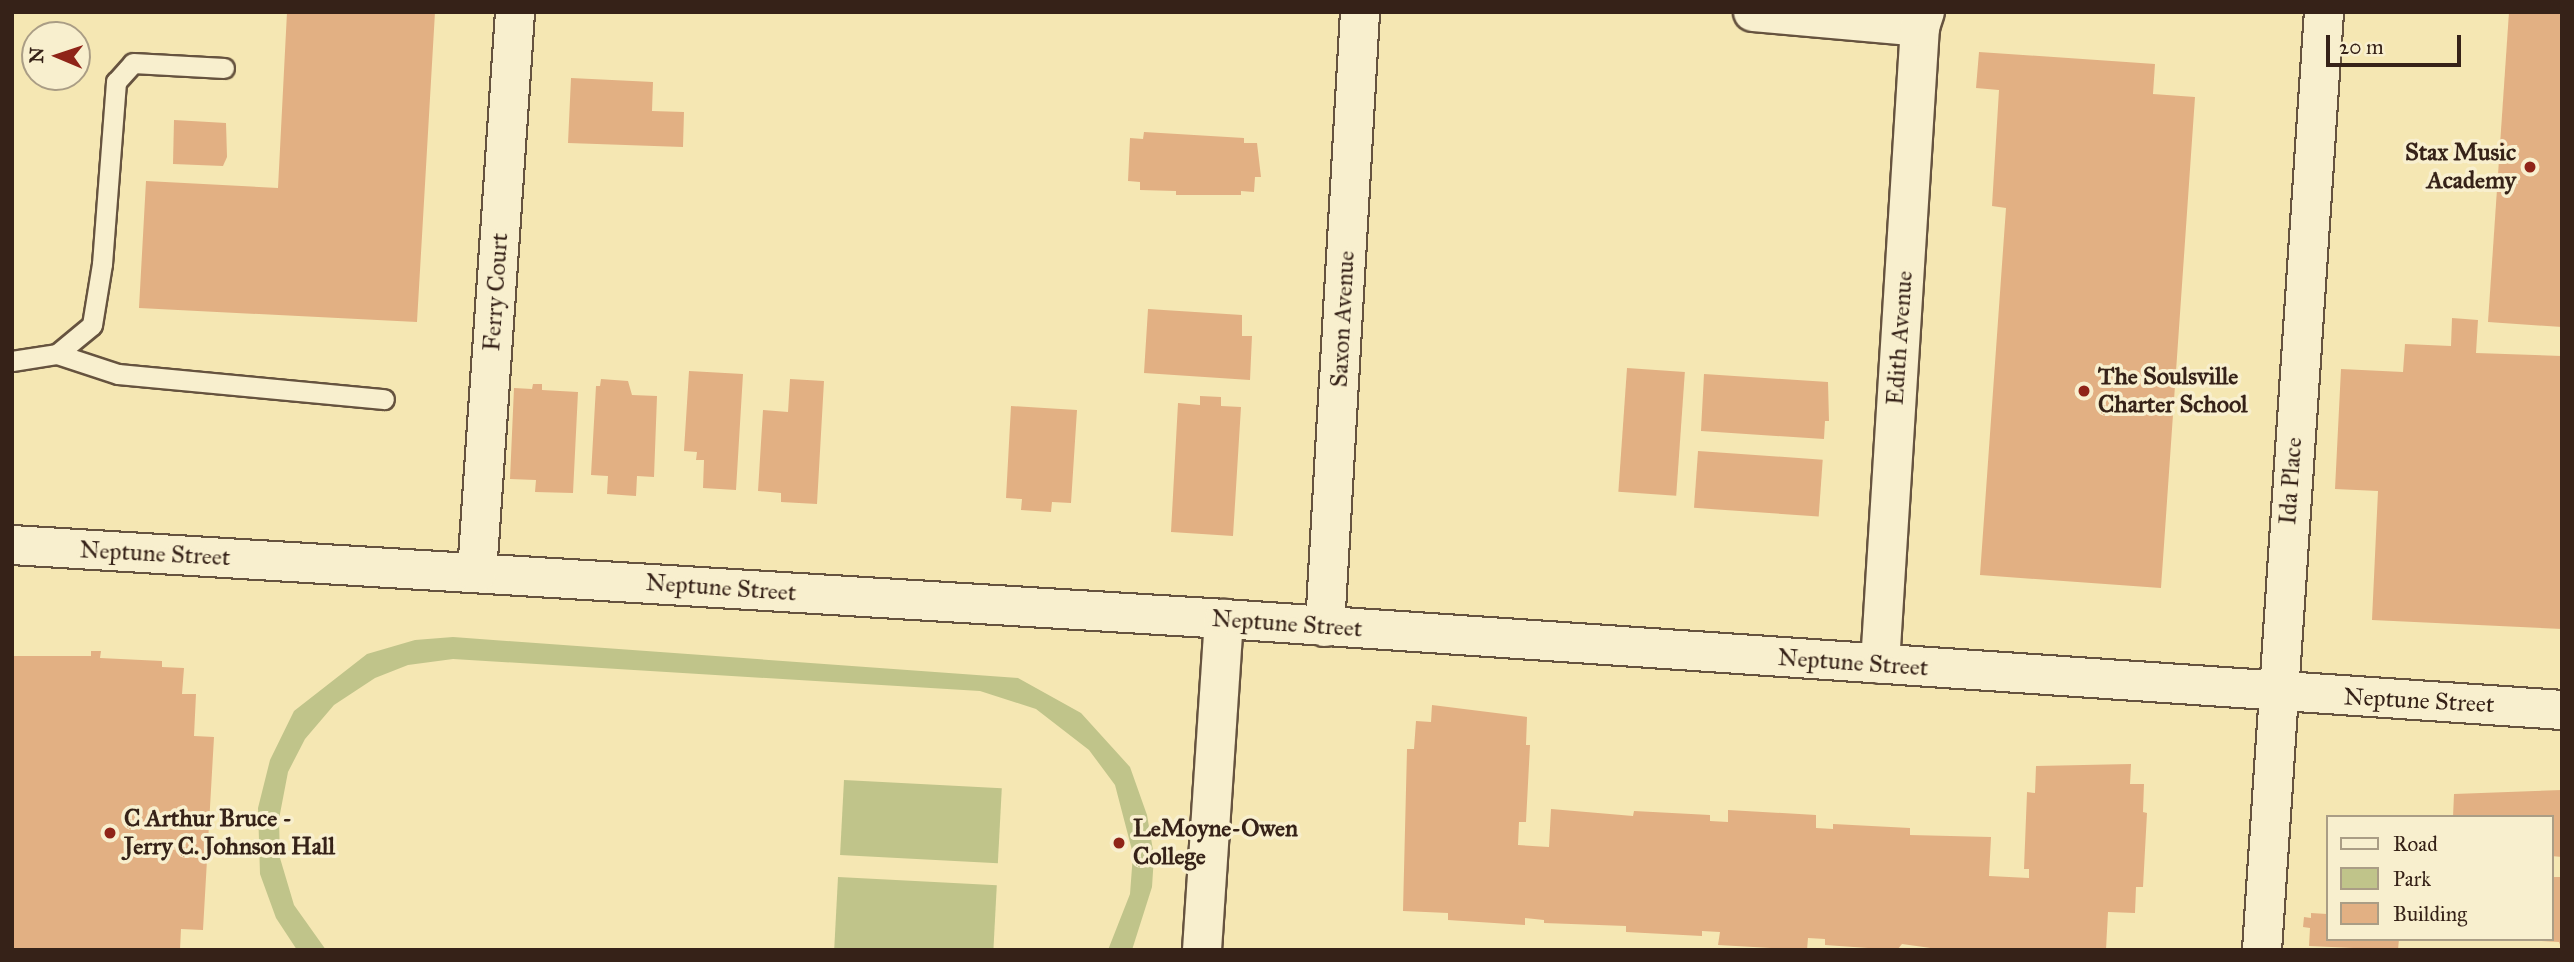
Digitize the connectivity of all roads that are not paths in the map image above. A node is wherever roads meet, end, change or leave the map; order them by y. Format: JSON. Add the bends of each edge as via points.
{"nodes":[{"id":1,"x":515,"y":12,"type":"edge"},
{"id":2,"x":1360,"y":12,"type":"edge"},
{"id":3,"x":1753,"y":12,"type":"edge"},
{"id":4,"x":2324,"y":12,"type":"edge"},
{"id":5,"x":1923,"y":20,"type":"edge"},
{"id":6,"x":225,"y":68,"type":"dead end"},
{"id":7,"x":57,"y":354,"type":"junction"},
{"id":8,"x":12,"y":361,"type":"edge"},
{"id":9,"x":384,"y":399,"type":"dead end"},
{"id":10,"x":12,"y":545,"type":"edge"},
{"id":11,"x":477,"y":573,"type":"junction"},
{"id":12,"x":1224,"y":620,"type":"junction"},
{"id":13,"x":1325,"y":627,"type":"junction"},
{"id":14,"x":1880,"y":664,"type":"junction"},
{"id":15,"x":2276,"y":692,"type":"junction"},
{"id":16,"x":2562,"y":710,"type":"edge"},
{"id":17,"x":1202,"y":950,"type":"edge"},
{"id":18,"x":2262,"y":950,"type":"edge"}],
"edges":[{"from":1,"to":11,"type":"street","name":"Ferry Court"},
{"from":2,"to":13,"type":"street","name":"Saxon Avenue"},
{"from":3,"to":5,"type":"street"},
{"from":4,"to":15,"type":"street","name":"Ida Place"},
{"from":5,"to":14,"type":"street","name":"Edith Avenue"},
{"from":6,"to":7,"type":"lane","via":[[133,63],[116,82],[102,264],[92,325]]},
{"from":7,"to":8,"type":"lane"},
{"from":7,"to":9,"type":"lane","via":[[118,374]]},
{"from":10,"to":11,"type":"street","name":"Neptune Street"},
{"from":11,"to":12,"type":"street","name":"Neptune Street"},
{"from":12,"to":13,"type":"street","name":"Neptune Street"},
{"from":12,"to":17,"type":"street"},
{"from":13,"to":14,"type":"street","name":"Neptune Street"},
{"from":14,"to":15,"type":"street","name":"Neptune Street"},
{"from":15,"to":16,"type":"street","name":"Neptune Street"},
{"from":15,"to":18,"type":"street","name":"Ida Place"}]}
